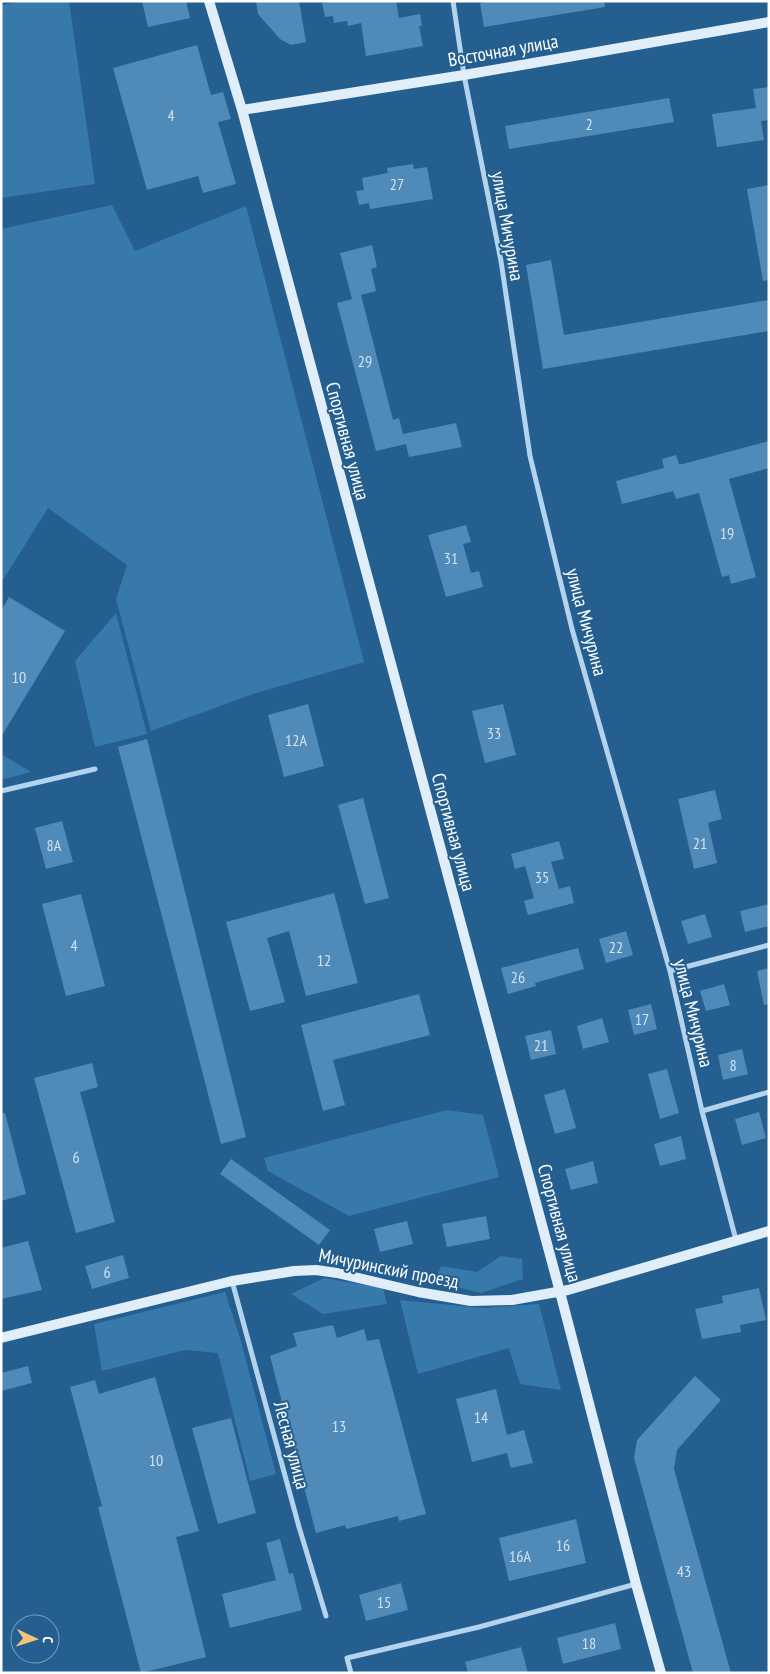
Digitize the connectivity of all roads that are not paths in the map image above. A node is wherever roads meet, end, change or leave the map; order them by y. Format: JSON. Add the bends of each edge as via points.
{"nodes":[{"id":1,"x":209,"y":1,"type":"edge"},
{"id":2,"x":453,"y":1,"type":"edge"},
{"id":3,"x":769,"y":22,"type":"edge"},
{"id":4,"x":464,"y":75,"type":"junction"},
{"id":5,"x":242,"y":110,"type":"junction"},
{"id":6,"x":96,"y":769,"type":"dead end"},
{"id":7,"x":1,"y":791,"type":"edge"},
{"id":8,"x":769,"y":945,"type":"edge"},
{"id":9,"x":670,"y":971,"type":"junction"},
{"id":10,"x":769,"y":1092,"type":"edge"},
{"id":11,"x":702,"y":1111,"type":"junction"},
{"id":12,"x":769,"y":1231,"type":"edge"},
{"id":13,"x":736,"y":1240,"type":"junction"},
{"id":14,"x":232,"y":1281,"type":"junction"},
{"id":15,"x":560,"y":1292,"type":"junction"},
{"id":16,"x":1,"y":1338,"type":"edge"},
{"id":17,"x":636,"y":1584,"type":"junction"},
{"id":18,"x":326,"y":1616,"type":"dead end"},
{"id":19,"x":351,"y":1673,"type":"edge"},
{"id":20,"x":661,"y":1673,"type":"edge"}],
"edges":[{"from":1,"to":5,"type":"street","name":"Спортивная улица"},
{"from":2,"to":4,"type":"street","name":"улица Мичурина"},
{"from":3,"to":4,"type":"street","name":"Восточная улица"},
{"from":4,"to":5,"type":"street","name":"Восточная улица"},
{"from":4,"to":9,"type":"street","name":"улица Мичурина","via":[[500,261],[530,456],[572,629]]},
{"from":5,"to":15,"type":"street","name":"Спортивная улица"},
{"from":6,"to":7,"type":"street"},
{"from":8,"to":9,"type":"street"},
{"from":9,"to":11,"type":"street","name":"улица Мичурина"},
{"from":10,"to":11,"type":"street"},
{"from":11,"to":13,"type":"street","name":"улица Мичурина"},
{"from":12,"to":13,"type":"street","name":"Мичуринский проезд"},
{"from":13,"to":15,"type":"street","name":"Мичуринский проезд"},
{"from":14,"to":15,"type":"street","name":"Мичуринский проезд","via":[[316,1270],[471,1301],[512,1300]]},
{"from":14,"to":16,"type":"street","name":"Мичуринский проезд"},
{"from":14,"to":18,"type":"street","name":"Лесная улица"},
{"from":15,"to":17,"type":"street","name":"Спортивная улица"},
{"from":17,"to":19,"type":"street","via":[[479,1628],[347,1658]]},
{"from":17,"to":20,"type":"street","name":"Спортивная улица"}]}
